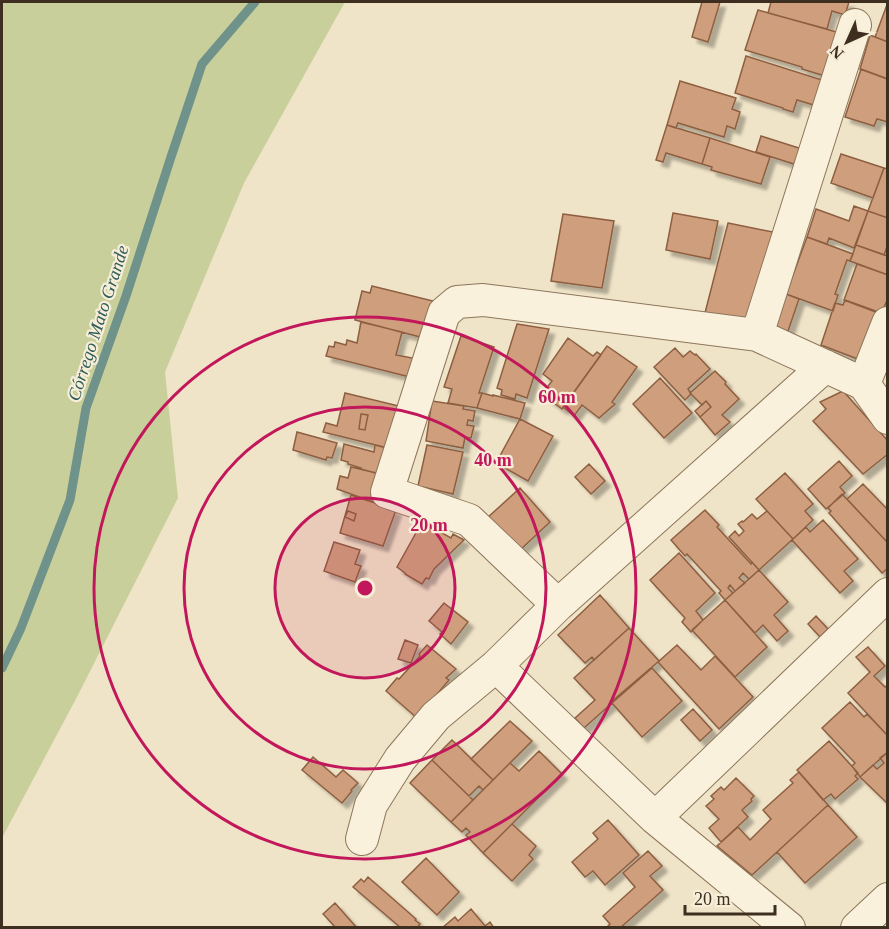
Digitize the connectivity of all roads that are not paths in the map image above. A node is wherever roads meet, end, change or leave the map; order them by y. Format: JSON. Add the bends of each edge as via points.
{"nodes":[{"id":1,"x":855,"y":25,"type":"dead end"},
{"id":2,"x":888,"y":323,"type":"edge"},
{"id":3,"x":757,"y":335,"type":"junction"},
{"id":4,"x":825,"y":366,"type":"junction"},
{"id":5,"x":864,"y":384,"type":"junction"},
{"id":6,"x":888,"y":418,"type":"edge"},
{"id":7,"x":888,"y":594,"type":"edge"},
{"id":8,"x":558,"y":605,"type":"junction"},
{"id":9,"x":495,"y":666,"type":"junction"},
{"id":10,"x":655,"y":818,"type":"junction"},
{"id":11,"x":362,"y":839,"type":"dead end"},
{"id":12,"x":888,"y":899,"type":"edge"},
{"id":13,"x":789,"y":927,"type":"edge"},
{"id":14,"x":857,"y":927,"type":"edge"}],
"edges":[{"from":1,"to":3,"type":"street"},
{"from":2,"to":5,"type":"street"},
{"from":3,"to":4,"type":"street"},
{"from":3,"to":8,"type":"street","via":[[483,300],[457,302],[444,314],[387,492],[469,520]]},
{"from":4,"to":5,"type":"street"},
{"from":4,"to":8,"type":"street"},
{"from":5,"to":6,"type":"street"},
{"from":7,"to":10,"type":"street"},
{"from":8,"to":9,"type":"street"},
{"from":9,"to":10,"type":"street"},
{"from":9,"to":11,"type":"street","via":[[436,716],[400,759],[370,805]]},
{"from":10,"to":13,"type":"street"},
{"from":12,"to":14,"type":"street"}]}
